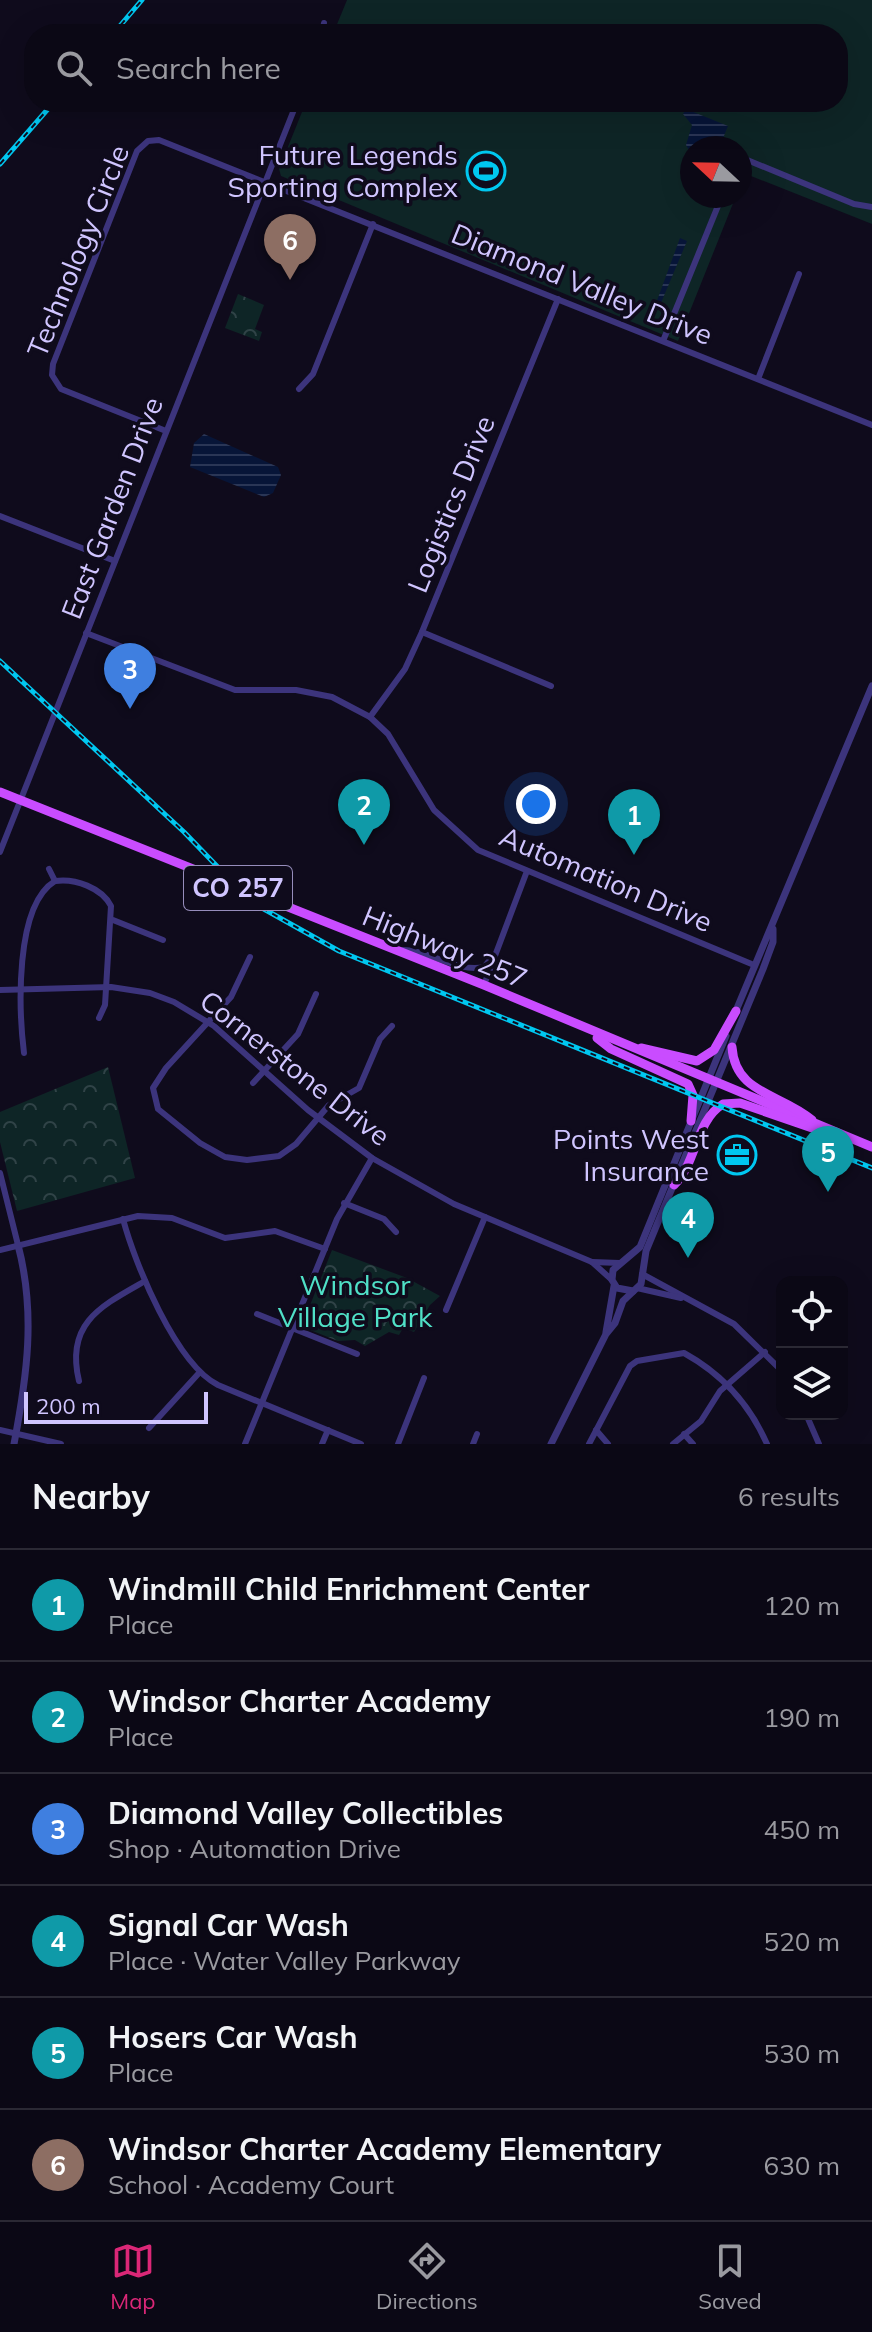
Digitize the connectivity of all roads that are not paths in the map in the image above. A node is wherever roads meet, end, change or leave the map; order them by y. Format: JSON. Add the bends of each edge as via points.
{"nodes":[{"id":1,"x":293,"y":112,"type":"edge"},
{"id":2,"x":752,"y":162,"type":"edge"},
{"id":3,"x":265,"y":181,"type":"junction"},
{"id":4,"x":872,"y":207,"type":"edge"},
{"id":5,"x":717,"y":208,"type":"edge"},
{"id":6,"x":373,"y":224,"type":"junction"},
{"id":7,"x":799,"y":274,"type":"dead end"},
{"id":8,"x":558,"y":299,"type":"junction"},
{"id":9,"x":663,"y":341,"type":"junction"},
{"id":10,"x":758,"y":379,"type":"junction"},
{"id":11,"x":299,"y":389,"type":"dead end"},
{"id":12,"x":872,"y":425,"type":"edge"},
{"id":13,"x":166,"y":431,"type":"junction"},
{"id":14,"x":0,"y":516,"type":"edge"},
{"id":15,"x":115,"y":561,"type":"junction"},
{"id":16,"x":422,"y":632,"type":"junction"},
{"id":17,"x":86,"y":633,"type":"junction"},
{"id":18,"x":551,"y":686,"type":"dead end"},
{"id":19,"x":872,"y":686,"type":"edge"},
{"id":20,"x":370,"y":717,"type":"junction"},
{"id":21,"x":0,"y":792,"type":"edge"},
{"id":22,"x":20,"y":800,"type":"junction"},
{"id":23,"x":0,"y":852,"type":"edge"},
{"id":24,"x":49,"y":869,"type":"dead end"},
{"id":25,"x":527,"y":871,"type":"junction"},
{"id":26,"x":55,"y":881,"type":"junction"},
{"id":27,"x":113,"y":920,"type":"junction"},
{"id":28,"x":773,"y":929,"type":"junction"},
{"id":29,"x":163,"y":940,"type":"dead end"},
{"id":30,"x":393,"y":950,"type":"junction"},
{"id":31,"x":494,"y":954,"type":"junction"},
{"id":32,"x":250,"y":957,"type":"dead end"},
{"id":33,"x":754,"y":965,"type":"junction"},
{"id":34,"x":484,"y":985,"type":"junction"},
{"id":35,"x":106,"y":987,"type":"junction"},
{"id":36,"x":20,"y":989,"type":"junction"},
{"id":37,"x":0,"y":990,"type":"edge"},
{"id":38,"x":316,"y":994,"type":"dead end"},
{"id":39,"x":736,"y":1011,"type":"junction"},
{"id":40,"x":99,"y":1018,"type":"dead end"},
{"id":41,"x":209,"y":1022,"type":"junction"},
{"id":42,"x":392,"y":1026,"type":"dead end"},
{"id":43,"x":588,"y":1031,"type":"junction"},
{"id":44,"x":630,"y":1047,"type":"junction"},
{"id":45,"x":732,"y":1047,"type":"junction"},
{"id":46,"x":24,"y":1053,"type":"dead end"},
{"id":47,"x":265,"y":1070,"type":"junction"},
{"id":48,"x":712,"y":1082,"type":"junction"},
{"id":49,"x":253,"y":1083,"type":"dead end"},
{"id":50,"x":318,"y":1118,"type":"junction"},
{"id":51,"x":691,"y":1121,"type":"junction"},
{"id":52,"x":821,"y":1127,"type":"junction"},
{"id":53,"x":833,"y":1132,"type":"junction"},
{"id":54,"x":872,"y":1147,"type":"edge"},
{"id":55,"x":372,"y":1158,"type":"junction"},
{"id":56,"x":0,"y":1173,"type":"edge"},
{"id":57,"x":674,"y":1185,"type":"junction"},
{"id":58,"x":344,"y":1203,"type":"junction"},
{"id":59,"x":485,"y":1217,"type":"junction"},
{"id":60,"x":123,"y":1219,"type":"junction"},
{"id":61,"x":396,"y":1232,"type":"dead end"},
{"id":62,"x":18,"y":1245,"type":"junction"},
{"id":63,"x":325,"y":1249,"type":"junction"},
{"id":64,"x":0,"y":1250,"type":"edge"},
{"id":65,"x":592,"y":1262,"type":"junction"},
{"id":66,"x":623,"y":1262,"type":"junction"},
{"id":67,"x":642,"y":1273,"type":"junction"},
{"id":68,"x":145,"y":1281,"type":"junction"},
{"id":69,"x":613,"y":1282,"type":"junction"},
{"id":70,"x":635,"y":1289,"type":"junction"},
{"id":71,"x":684,"y":1298,"type":"junction"},
{"id":72,"x":446,"y":1310,"type":"dead end"},
{"id":73,"x":257,"y":1314,"type":"dead end"},
{"id":74,"x":293,"y":1328,"type":"junction"},
{"id":75,"x":606,"y":1334,"type":"junction"},
{"id":76,"x":765,"y":1352,"type":"junction"},
{"id":77,"x":357,"y":1354,"type":"dead end"},
{"id":78,"x":776,"y":1364,"type":"edge"},
{"id":79,"x":199,"y":1373,"type":"junction"},
{"id":80,"x":424,"y":1378,"type":"dead end"},
{"id":81,"x":79,"y":1381,"type":"dead end"},
{"id":82,"x":728,"y":1385,"type":"junction"},
{"id":83,"x":263,"y":1404,"type":"junction"},
{"id":84,"x":809,"y":1420,"type":"edge"},
{"id":85,"x":149,"y":1428,"type":"dead end"},
{"id":86,"x":0,"y":1430,"type":"edge"},
{"id":87,"x":328,"y":1430,"type":"junction"},
{"id":88,"x":596,"y":1430,"type":"junction"},
{"id":89,"x":16,"y":1433,"type":"junction"},
{"id":90,"x":477,"y":1434,"type":"dead end"},
{"id":91,"x":684,"y":1434,"type":"junction"},
{"id":92,"x":14,"y":1444,"type":"edge"},
{"id":93,"x":61,"y":1444,"type":"edge"},
{"id":94,"x":245,"y":1444,"type":"edge"},
{"id":95,"x":322,"y":1444,"type":"edge"},
{"id":96,"x":361,"y":1444,"type":"edge"},
{"id":97,"x":398,"y":1444,"type":"edge"},
{"id":98,"x":473,"y":1444,"type":"edge"},
{"id":99,"x":551,"y":1444,"type":"edge"},
{"id":100,"x":589,"y":1444,"type":"edge"},
{"id":101,"x":608,"y":1444,"type":"edge"},
{"id":102,"x":673,"y":1444,"type":"edge"},
{"id":103,"x":693,"y":1444,"type":"edge"},
{"id":104,"x":767,"y":1444,"type":"edge"},
{"id":105,"x":819,"y":1444,"type":"edge"}],
"edges":[{"from":1,"to":3,"type":"street","name":"East Garden Drive"},
{"from":2,"to":4,"type":"street"},
{"from":3,"to":6,"type":"street","name":"Diamond Valley Drive"},
{"from":3,"to":13,"type":"street","name":"East Garden Drive"},
{"from":3,"to":13,"type":"street","name":"Technology Circle","via":[[164,141],[141,146],[73,314],[52,368],[56,384]]},
{"from":5,"to":9,"type":"street"},
{"from":6,"to":8,"type":"street","name":"Diamond Valley Drive"},
{"from":6,"to":11,"type":"street","via":[[313,374]]},
{"from":7,"to":10,"type":"street"},
{"from":8,"to":9,"type":"street","name":"Diamond Valley Drive"},
{"from":8,"to":16,"type":"street","name":"Logistics Drive"},
{"from":9,"to":10,"type":"street","name":"Diamond Valley Drive"},
{"from":10,"to":12,"type":"street","name":"Diamond Valley Drive"},
{"from":13,"to":15,"type":"street","name":"East Garden Drive"},
{"from":14,"to":15,"type":"street"},
{"from":15,"to":17,"type":"street","name":"East Garden Drive"},
{"from":16,"to":18,"type":"street"},
{"from":16,"to":20,"type":"street","name":"Logistics Drive","via":[[405,669]]},
{"from":17,"to":20,"type":"street","name":"Automation Drive","via":[[235,690],[296,690],[332,697]]},
{"from":17,"to":22,"type":"street","name":"East Garden Drive"},
{"from":19,"to":28,"type":"street"},
{"from":20,"to":25,"type":"street","name":"Automation Drive","via":[[388,734],[442,820],[478,850]]},
{"from":21,"to":22,"type":"main road","name":"Highway 257","number":"CO 257"},
{"from":22,"to":23,"type":"street","name":"East Garden Drive"},
{"from":22,"to":30,"type":"main road","name":"Highway 257","number":"CO 257"},
{"from":24,"to":26,"type":"street"},
{"from":25,"to":31,"type":"street"},
{"from":25,"to":33,"type":"street","name":"Automation Drive"},
{"from":26,"to":27,"type":"street","via":[[69,880],[102,894]]},
{"from":26,"to":36,"type":"street","via":[[37,905]]},
{"from":27,"to":29,"type":"street"},
{"from":27,"to":35,"type":"street"},
{"from":28,"to":33,"type":"street"},
{"from":28,"to":45,"type":"street","via":[[773,942]]},
{"from":30,"to":31,"type":"street","via":[[414,950],[475,969],[484,967]]},
{"from":30,"to":34,"type":"main road","name":"Highway 257","number":"CO 257"},
{"from":31,"to":34,"type":"street"},
{"from":32,"to":41,"type":"street","via":[[235,991]]},
{"from":33,"to":39,"type":"street"},
{"from":34,"to":43,"type":"main road","name":"Highway 257","number":"CO 257"},
{"from":35,"to":36,"type":"street","name":"Cornerstone Drive"},
{"from":35,"to":40,"type":"street"},
{"from":35,"to":41,"type":"street","name":"Cornerstone Drive","via":[[162,997]]},
{"from":36,"to":37,"type":"street","name":"Cornerstone Drive"},
{"from":36,"to":46,"type":"street"},
{"from":38,"to":47,"type":"street","via":[[306,1021]]},
{"from":39,"to":44,"type":"main road","via":[[714,1050],[697,1061]]},
{"from":39,"to":48,"type":"street"},
{"from":41,"to":47,"type":"street","name":"Cornerstone Drive"},
{"from":41,"to":50,"type":"street","via":[[154,1083],[154,1104],[160,1112],[217,1153],[247,1160],[283,1155]]},
{"from":42,"to":50,"type":"street","via":[[380,1039],[359,1088]]},
{"from":43,"to":44,"type":"main road","name":"Highway 257","number":"CO 257"},
{"from":43,"to":51,"type":"main road","via":[[611,1049],[688,1084],[693,1095]]},
{"from":44,"to":48,"type":"main road","name":"Highway 257","number":"CO 257"},
{"from":45,"to":48,"type":"street"},
{"from":45,"to":52,"type":"main road","via":[[740,1078],[793,1104]]},
{"from":47,"to":49,"type":"street"},
{"from":47,"to":50,"type":"street","name":"Cornerstone Drive"},
{"from":48,"to":51,"type":"street"},
{"from":48,"to":52,"type":"main road","name":"Highway 257","number":"CO 257"},
{"from":48,"to":57,"type":"street"},
{"from":50,"to":55,"type":"street","name":"Cornerstone Drive"},
{"from":51,"to":66,"type":"street","via":[[640,1247]]},
{"from":52,"to":53,"type":"main road","name":"Highway 257","number":"CO 257"},
{"from":53,"to":54,"type":"main road","name":"Highway 257","number":"CO 257"},
{"from":53,"to":57,"type":"main road","via":[[806,1129],[740,1103],[723,1104],[710,1117],[683,1177]]},
{"from":55,"to":58,"type":"street"},
{"from":55,"to":59,"type":"street","name":"Cornerstone Drive"},
{"from":56,"to":62,"type":"street"},
{"from":57,"to":67,"type":"street"},
{"from":58,"to":61,"type":"street","via":[[384,1219]]},
{"from":58,"to":63,"type":"street"},
{"from":59,"to":65,"type":"street","name":"Cornerstone Drive"},
{"from":59,"to":72,"type":"street"},
{"from":60,"to":62,"type":"street"},
{"from":60,"to":63,"type":"street","via":[[165,1216],[231,1239],[275,1231]]},
{"from":60,"to":68,"type":"street"},
{"from":62,"to":64,"type":"street"},
{"from":62,"to":89,"type":"street","via":[[30,1322]]},
{"from":63,"to":74,"type":"street"},
{"from":65,"to":66,"type":"street","name":"Cornerstone Drive"},
{"from":65,"to":69,"type":"street","name":"Cornerstone Drive"},
{"from":66,"to":67,"type":"street","via":[[634,1262]]},
{"from":66,"to":69,"type":"street","via":[[613,1270]]},
{"from":67,"to":70,"type":"street"},
{"from":67,"to":71,"type":"street"},
{"from":68,"to":79,"type":"street"},
{"from":68,"to":81,"type":"street","via":[[87,1320],[74,1353]]},
{"from":69,"to":70,"type":"street","via":[[620,1290]]},
{"from":69,"to":75,"type":"street"},
{"from":70,"to":71,"type":"street"},
{"from":70,"to":75,"type":"street"},
{"from":71,"to":76,"type":"street","via":[[730,1321]]},
{"from":73,"to":74,"type":"street"},
{"from":74,"to":77,"type":"street"},
{"from":74,"to":83,"type":"street"},
{"from":75,"to":99,"type":"street"},
{"from":76,"to":78,"type":"street"},
{"from":76,"to":82,"type":"street"},
{"from":79,"to":83,"type":"street"},
{"from":79,"to":85,"type":"street"},
{"from":80,"to":97,"type":"street"},
{"from":82,"to":88,"type":"street","via":[[684,1353],[637,1361]]},
{"from":82,"to":91,"type":"street"},
{"from":82,"to":104,"type":"street","via":[[754,1416]]},
{"from":83,"to":87,"type":"street"},
{"from":83,"to":94,"type":"street"},
{"from":84,"to":105,"type":"street"},
{"from":86,"to":89,"type":"street"},
{"from":87,"to":95,"type":"street"},
{"from":87,"to":96,"type":"street"},
{"from":88,"to":100,"type":"street"},
{"from":88,"to":101,"type":"street"},
{"from":89,"to":92,"type":"street"},
{"from":89,"to":93,"type":"street"},
{"from":90,"to":98,"type":"street"},
{"from":91,"to":102,"type":"street"},
{"from":91,"to":103,"type":"street"}]}
